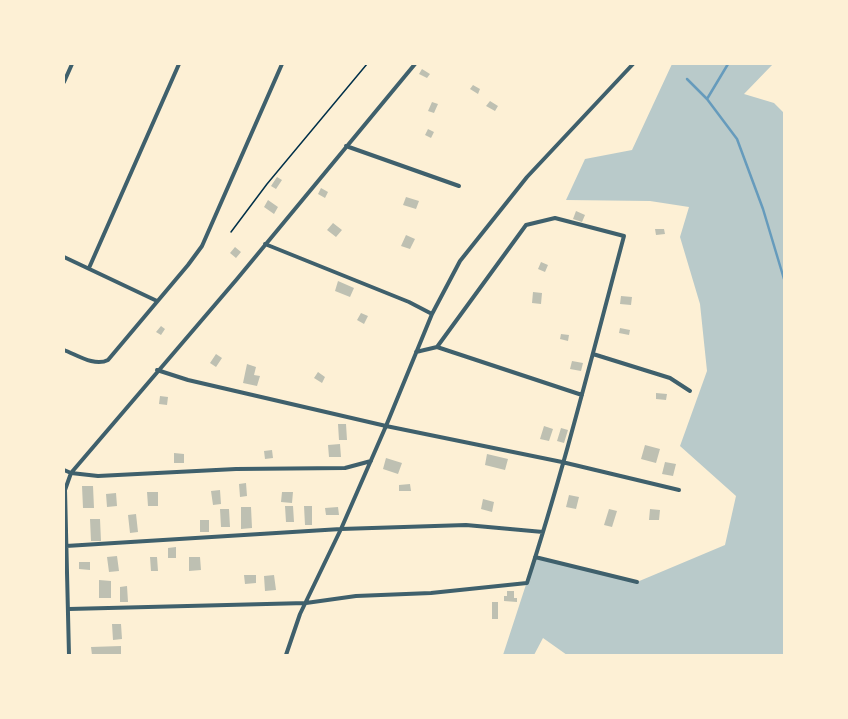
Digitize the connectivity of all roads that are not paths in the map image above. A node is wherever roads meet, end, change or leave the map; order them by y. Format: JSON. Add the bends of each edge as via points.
{"nodes":[{"id":1,"x":72,"y":64,"type":"edge"},
{"id":2,"x":179,"y":64,"type":"edge"},
{"id":3,"x":282,"y":64,"type":"edge"},
{"id":4,"x":415,"y":64,"type":"edge"},
{"id":5,"x":633,"y":64,"type":"edge"},
{"id":6,"x":64,"y":82,"type":"edge"},
{"id":7,"x":346,"y":146,"type":"junction"},
{"id":8,"x":459,"y":186,"type":"dead end"},
{"id":9,"x":265,"y":244,"type":"junction"},
{"id":10,"x":64,"y":257,"type":"edge"},
{"id":11,"x":89,"y":268,"type":"junction"},
{"id":12,"x":157,"y":301,"type":"junction"},
{"id":13,"x":432,"y":314,"type":"junction"},
{"id":14,"x":437,"y":347,"type":"junction"},
{"id":15,"x":64,"y":350,"type":"edge"},
{"id":16,"x":416,"y":352,"type":"junction"},
{"id":17,"x":593,"y":354,"type":"junction"},
{"id":18,"x":157,"y":370,"type":"junction"},
{"id":19,"x":690,"y":391,"type":"dead end"},
{"id":20,"x":582,"y":395,"type":"junction"},
{"id":21,"x":386,"y":426,"type":"junction"},
{"id":22,"x":371,"y":461,"type":"junction"},
{"id":23,"x":562,"y":462,"type":"junction"},
{"id":24,"x":64,"y":470,"type":"edge"},
{"id":25,"x":71,"y":473,"type":"junction"},
{"id":26,"x":679,"y":490,"type":"dead end"},
{"id":27,"x":341,"y":529,"type":"junction"},
{"id":28,"x":543,"y":532,"type":"junction"},
{"id":29,"x":66,"y":546,"type":"junction"},
{"id":30,"x":535,"y":557,"type":"junction"},
{"id":31,"x":636,"y":582,"type":"dead end"},
{"id":32,"x":306,"y":603,"type":"junction"},
{"id":33,"x":69,"y":609,"type":"junction"},
{"id":34,"x":69,"y":655,"type":"edge"},
{"id":35,"x":286,"y":655,"type":"edge"}],
"edges":[{"from":1,"to":6,"type":"street"},
{"from":2,"to":11,"type":"street"},
{"from":3,"to":12,"type":"street","via":[[202,246]]},
{"from":4,"to":7,"type":"street"},
{"from":5,"to":13,"type":"street","via":[[527,177],[492,220],[460,261]]},
{"from":7,"to":8,"type":"street"},
{"from":7,"to":9,"type":"street"},
{"from":9,"to":13,"type":"street","via":[[410,302]]},
{"from":9,"to":18,"type":"street"},
{"from":10,"to":11,"type":"street"},
{"from":11,"to":12,"type":"street"},
{"from":12,"to":15,"type":"street","via":[[108,360],[96,363]]},
{"from":13,"to":16,"type":"street"},
{"from":14,"to":16,"type":"street"},
{"from":14,"to":17,"type":"street","via":[[526,225],[555,218],[624,236]]},
{"from":14,"to":20,"type":"street"},
{"from":16,"to":21,"type":"street"},
{"from":17,"to":19,"type":"street","via":[[670,378]]},
{"from":17,"to":20,"type":"street"},
{"from":18,"to":21,"type":"street","via":[[188,380]]},
{"from":18,"to":25,"type":"street"},
{"from":20,"to":23,"type":"street"},
{"from":21,"to":22,"type":"street"},
{"from":21,"to":23,"type":"street"},
{"from":22,"to":25,"type":"street","via":[[345,468],[236,469],[98,476]]},
{"from":22,"to":27,"type":"street"},
{"from":23,"to":26,"type":"street"},
{"from":23,"to":28,"type":"street"},
{"from":24,"to":25,"type":"street"},
{"from":25,"to":29,"type":"street","via":[[65,490]]},
{"from":27,"to":28,"type":"street","via":[[466,525]]},
{"from":27,"to":29,"type":"street"},
{"from":27,"to":32,"type":"street"},
{"from":28,"to":30,"type":"street"},
{"from":29,"to":33,"type":"street"},
{"from":30,"to":31,"type":"street"},
{"from":30,"to":32,"type":"street","via":[[526,583],[431,593],[356,596]]},
{"from":32,"to":33,"type":"street"},
{"from":32,"to":35,"type":"street"},
{"from":33,"to":34,"type":"street"}]}
